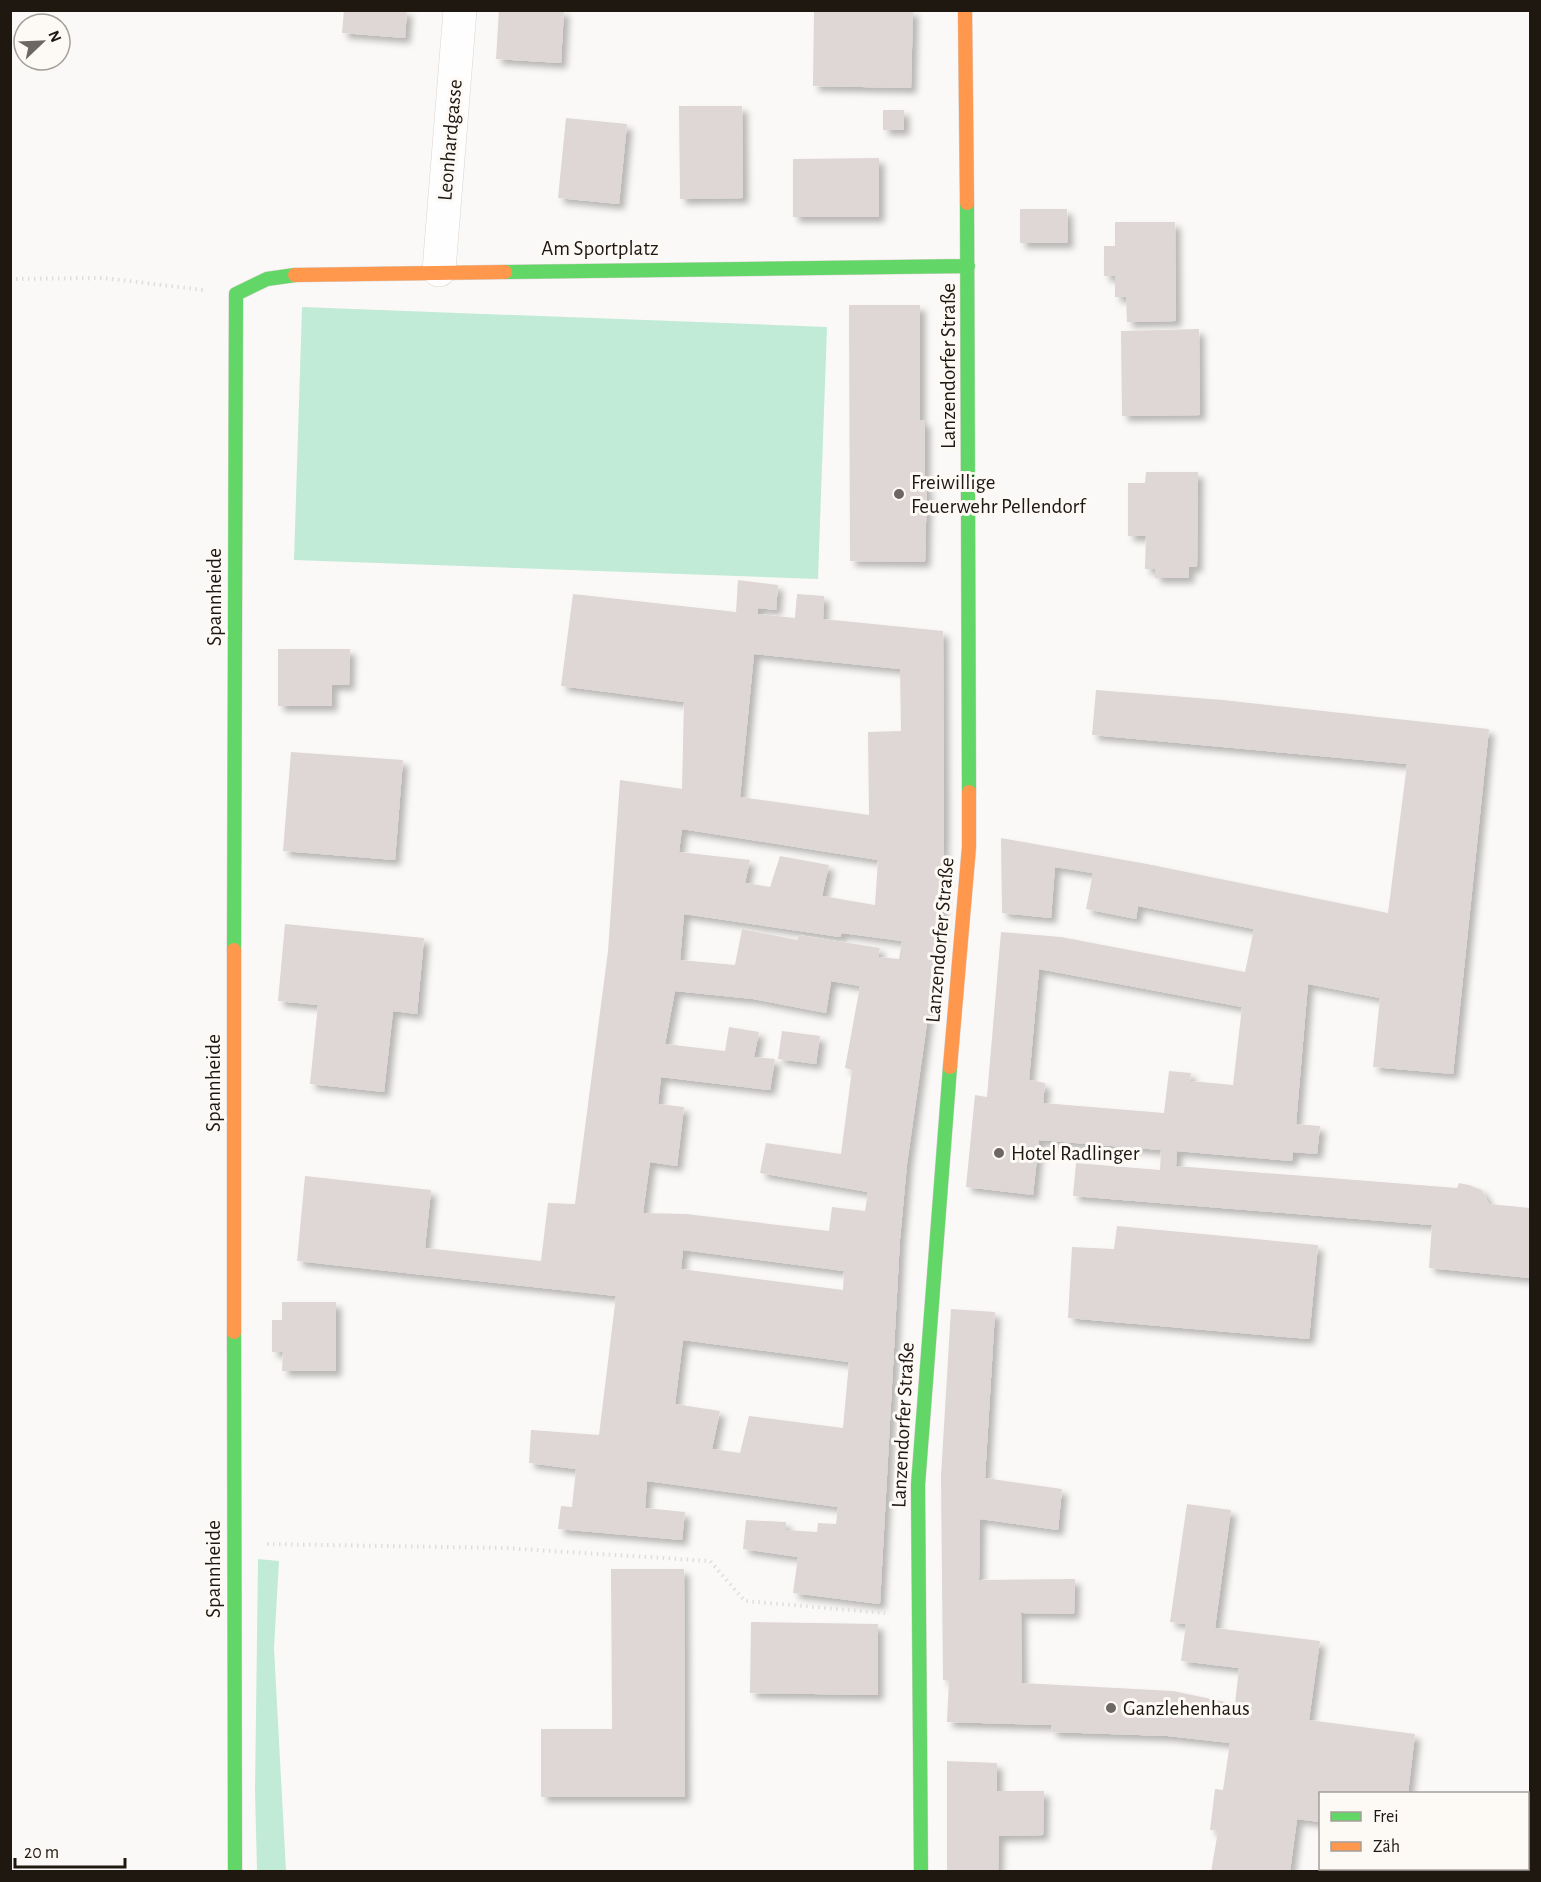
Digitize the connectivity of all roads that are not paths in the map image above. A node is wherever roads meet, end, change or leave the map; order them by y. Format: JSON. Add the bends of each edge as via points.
{"nodes":[{"id":1,"x":460,"y":10,"type":"edge"},
{"id":2,"x":964,"y":10,"type":"edge"},
{"id":3,"x":968,"y":267,"type":"junction"},
{"id":4,"x":440,"y":270,"type":"junction"},
{"id":5,"x":236,"y":294,"type":"joint"},
{"id":6,"x":236,"y":1872,"type":"edge"},
{"id":7,"x":921,"y":1872,"type":"edge"}],
"edges":[{"from":1,"to":4,"type":"street","name":"Leonhardgasse"},
{"from":2,"to":3,"type":"street","name":"Lanzendorfer Straße"},
{"from":3,"to":4,"type":"street","name":"Am Sportplatz"},
{"from":3,"to":7,"type":"street","name":"Lanzendorfer Straße","via":[[969,847],[918,1485]]},
{"from":4,"to":5,"type":"street","name":"Am Sportplatz","via":[[303,274],[267,279]]},
{"from":5,"to":6,"type":"street","name":"Spannheide"}]}
